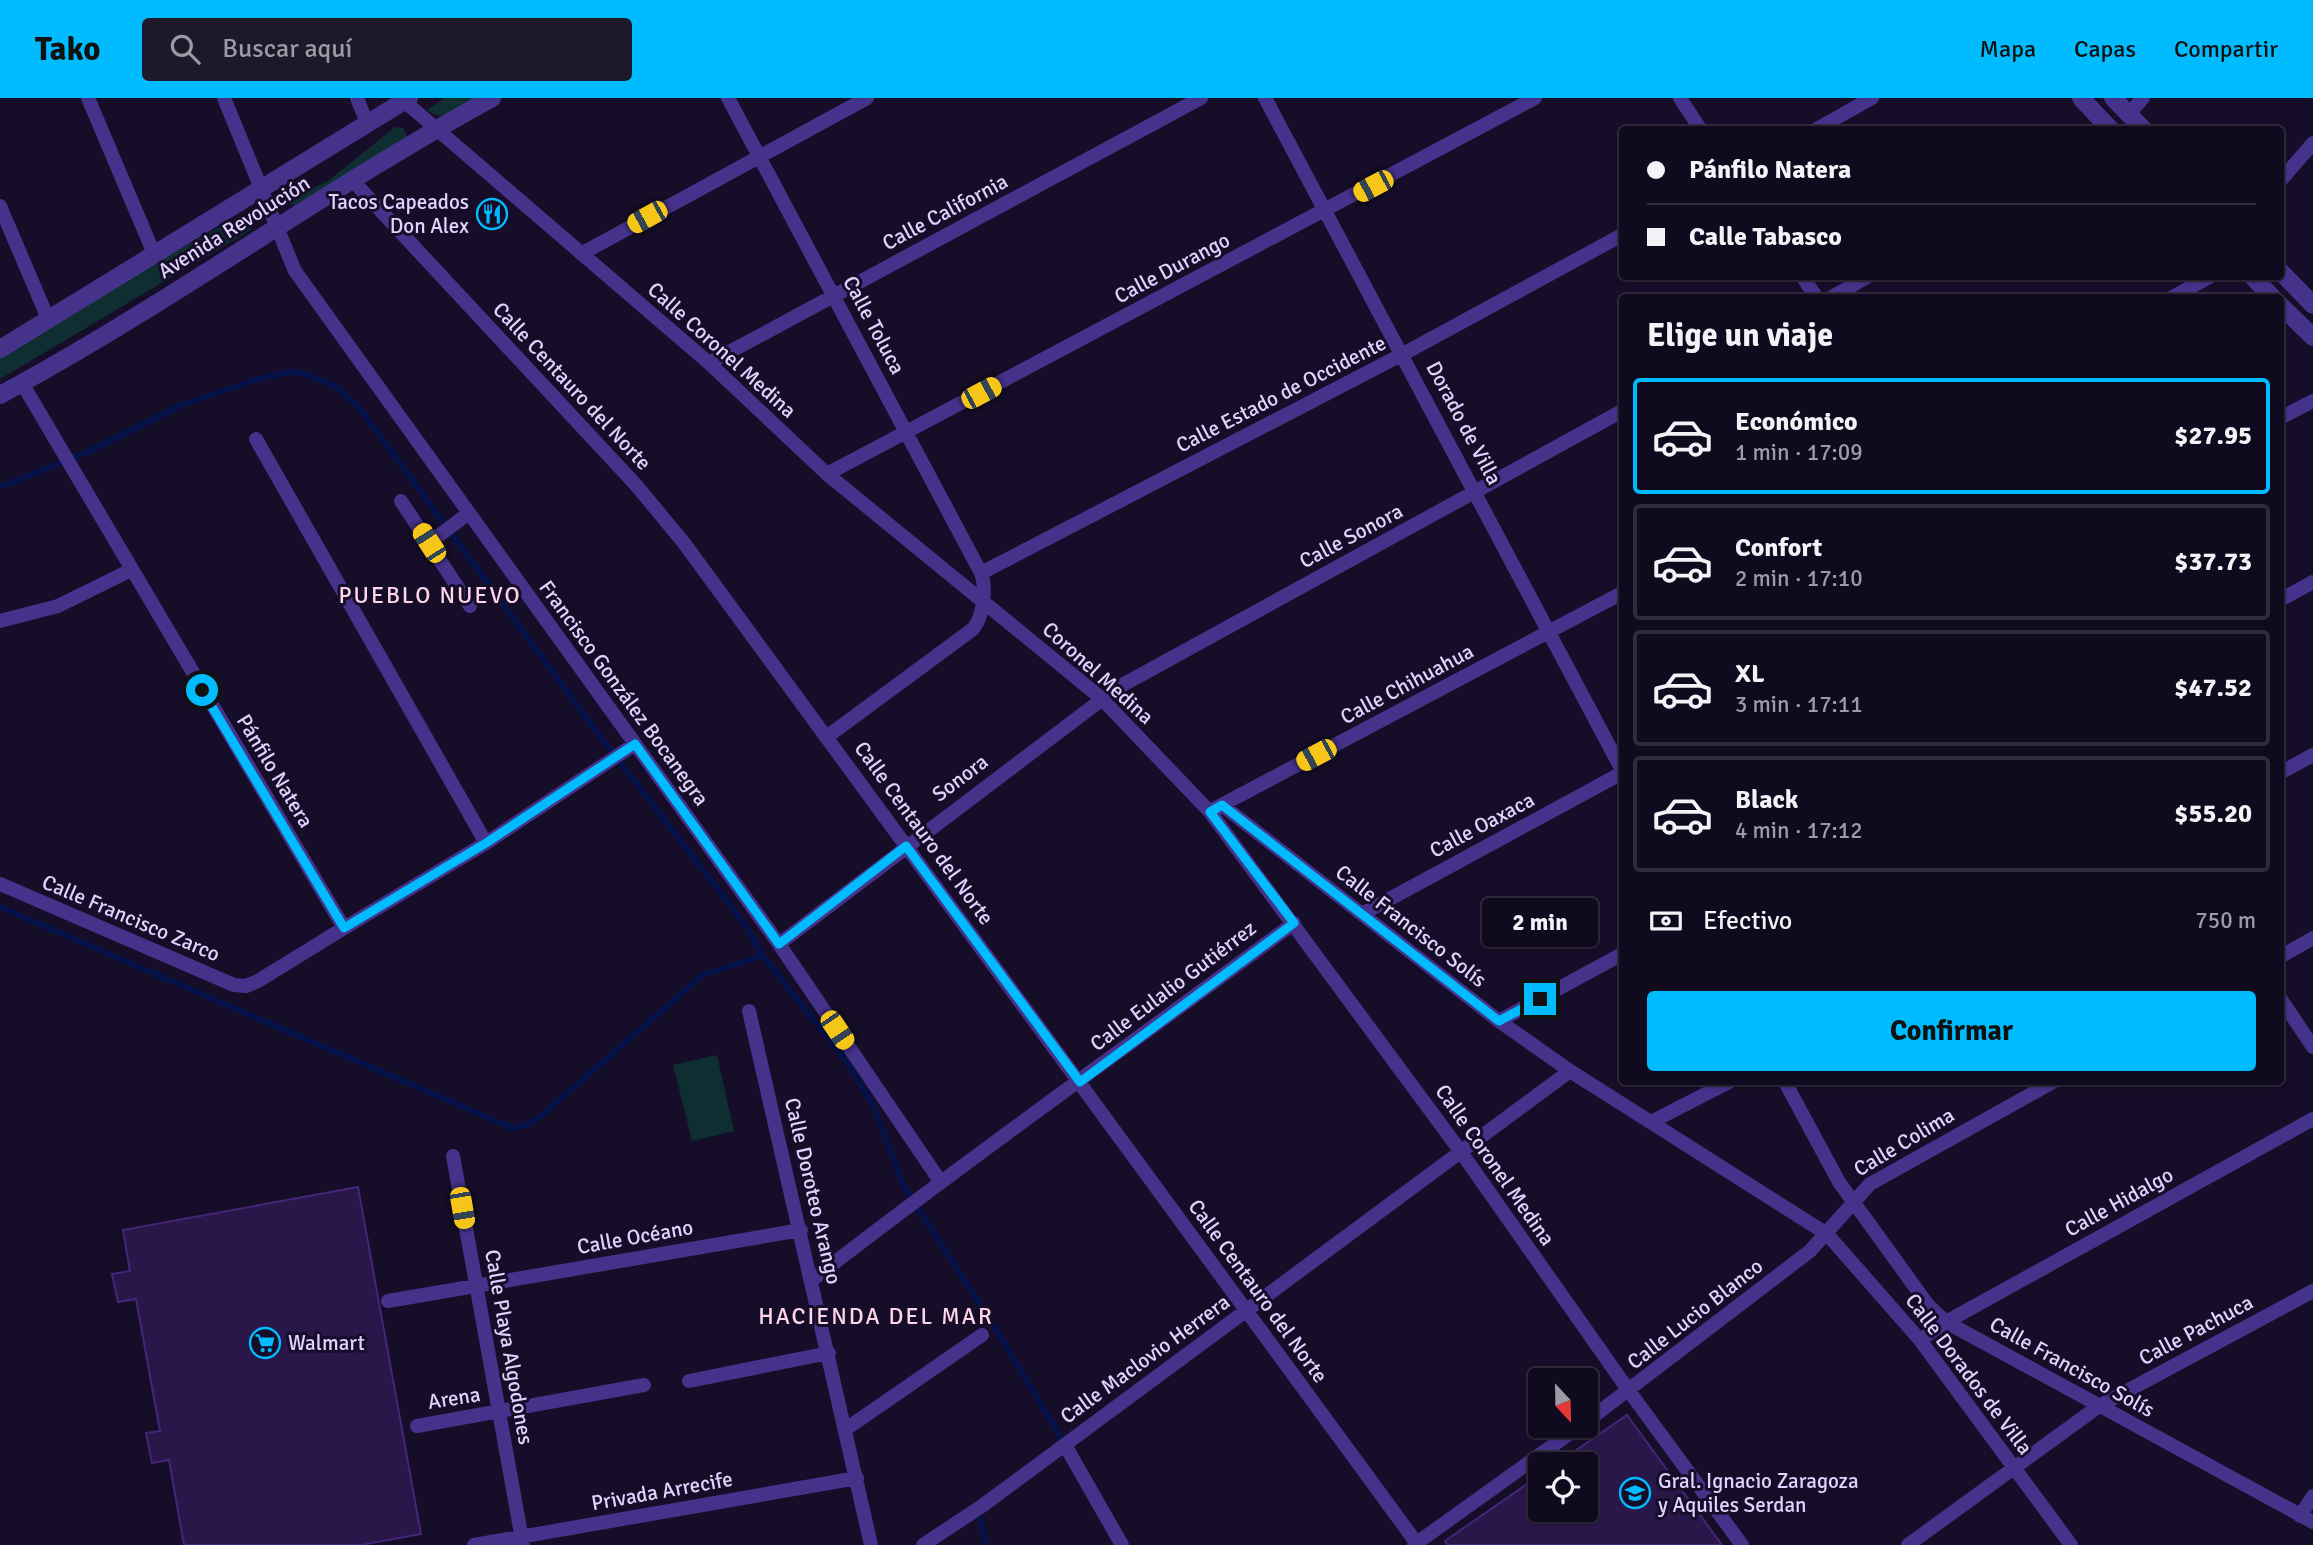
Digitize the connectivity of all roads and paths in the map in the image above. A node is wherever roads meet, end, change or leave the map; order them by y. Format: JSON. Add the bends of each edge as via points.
{"nodes":[{"id":1,"x":88,"y":98,"type":"edge"},
{"id":2,"x":224,"y":98,"type":"edge"},
{"id":3,"x":357,"y":98,"type":"edge"},
{"id":4,"x":492,"y":98,"type":"edge"},
{"id":5,"x":728,"y":98,"type":"edge"},
{"id":6,"x":867,"y":98,"type":"edge"},
{"id":7,"x":1201,"y":98,"type":"edge"},
{"id":8,"x":1265,"y":98,"type":"edge"},
{"id":9,"x":1535,"y":98,"type":"edge"},
{"id":10,"x":1680,"y":98,"type":"edge"},
{"id":11,"x":1872,"y":98,"type":"edge"},
{"id":12,"x":2081,"y":98,"type":"edge"},
{"id":13,"x":2113,"y":98,"type":"edge"},
{"id":14,"x":2143,"y":98,"type":"edge"},
{"id":15,"x":407,"y":99,"type":"edge"},
{"id":16,"x":2129,"y":114,"type":"junction"},
{"id":17,"x":368,"y":123,"type":"junction"},
{"id":18,"x":1698,"y":126,"type":"edge"},
{"id":19,"x":1822,"y":126,"type":"edge"},
{"id":20,"x":2107,"y":126,"type":"edge"},
{"id":21,"x":2140,"y":126,"type":"edge"},
{"id":22,"x":435,"y":129,"type":"junction"},
{"id":23,"x":2313,"y":144,"type":"edge"},
{"id":24,"x":758,"y":156,"type":"junction"},
{"id":25,"x":2284,"y":177,"type":"edge"},
{"id":26,"x":353,"y":181,"type":"junction"},
{"id":27,"x":262,"y":190,"type":"junction"},
{"id":28,"x":0,"y":206,"type":"edge"},
{"id":29,"x":1326,"y":211,"type":"junction"},
{"id":30,"x":276,"y":229,"type":"junction"},
{"id":31,"x":1619,"y":237,"type":"edge"},
{"id":32,"x":581,"y":254,"type":"junction"},
{"id":33,"x":155,"y":256,"type":"junction"},
{"id":34,"x":2284,"y":275,"type":"edge"},
{"id":35,"x":1862,"y":280,"type":"edge"},
{"id":36,"x":2203,"y":280,"type":"edge"},
{"id":37,"x":2256,"y":280,"type":"edge"},
{"id":38,"x":1837,"y":294,"type":"edge"},
{"id":39,"x":2178,"y":294,"type":"edge"},
{"id":40,"x":2269,"y":294,"type":"edge"},
{"id":41,"x":834,"y":295,"type":"junction"},
{"id":42,"x":2313,"y":304,"type":"edge"},
{"id":43,"x":2284,"y":309,"type":"edge"},
{"id":44,"x":48,"y":321,"type":"junction"},
{"id":45,"x":2313,"y":337,"type":"edge"},
{"id":46,"x":0,"y":349,"type":"edge"},
{"id":47,"x":1403,"y":354,"type":"junction"},
{"id":48,"x":709,"y":362,"type":"junction"},
{"id":49,"x":22,"y":383,"type":"junction"},
{"id":50,"x":0,"y":395,"type":"edge"},
{"id":51,"x":2313,"y":401,"type":"edge"},
{"id":52,"x":1619,"y":413,"type":"edge"},
{"id":53,"x":2284,"y":416,"type":"edge"},
{"id":54,"x":907,"y":432,"type":"junction"},
{"id":55,"x":256,"y":439,"type":"dead end"},
{"id":56,"x":827,"y":474,"type":"junction"},
{"id":57,"x":1476,"y":492,"type":"junction"},
{"id":58,"x":401,"y":501,"type":"dead end"},
{"id":59,"x":469,"y":513,"type":"junction"},
{"id":60,"x":429,"y":543,"type":"junction"},
{"id":61,"x":131,"y":570,"type":"junction"},
{"id":62,"x":981,"y":573,"type":"junction"},
{"id":63,"x":2313,"y":582,"type":"edge"},
{"id":64,"x":1619,"y":595,"type":"edge"},
{"id":65,"x":2284,"y":598,"type":"edge"},
{"id":66,"x":982,"y":600,"type":"junction"},
{"id":67,"x":470,"y":606,"type":"dead end"},
{"id":68,"x":0,"y":621,"type":"edge"},
{"id":69,"x":1551,"y":632,"type":"junction"},
{"id":70,"x":1101,"y":698,"type":"junction"},
{"id":71,"x":828,"y":736,"type":"junction"},
{"id":72,"x":635,"y":744,"type":"junction"},
{"id":73,"x":2313,"y":755,"type":"edge"},
{"id":74,"x":1619,"y":766,"type":"edge"},
{"id":75,"x":2284,"y":771,"type":"edge"},
{"id":76,"x":1619,"y":774,"type":"edge"},
{"id":77,"x":1216,"y":808,"type":"junction"},
{"id":78,"x":486,"y":843,"type":"junction"},
{"id":79,"x":906,"y":846,"type":"junction"},
{"id":80,"x":0,"y":884,"type":"edge"},
{"id":81,"x":1362,"y":914,"type":"junction"},
{"id":82,"x":1294,"y":923,"type":"junction"},
{"id":83,"x":344,"y":928,"type":"junction"},
{"id":84,"x":2313,"y":938,"type":"edge"},
{"id":85,"x":779,"y":944,"type":"junction"},
{"id":86,"x":2284,"y":955,"type":"edge"},
{"id":87,"x":1619,"y":956,"type":"edge"},
{"id":88,"x":2284,"y":1004,"type":"edge"},
{"id":89,"x":749,"y":1011,"type":"dead end"},
{"id":90,"x":1499,"y":1021,"type":"junction"},
{"id":91,"x":2313,"y":1047,"type":"edge"},
{"id":92,"x":1570,"y":1071,"type":"junction"},
{"id":93,"x":1080,"y":1082,"type":"junction"},
{"id":94,"x":1723,"y":1085,"type":"edge"},
{"id":95,"x":1787,"y":1085,"type":"edge"},
{"id":96,"x":2048,"y":1085,"type":"edge"},
{"id":97,"x":2313,"y":1119,"type":"edge"},
{"id":98,"x":1653,"y":1122,"type":"junction"},
{"id":99,"x":1461,"y":1152,"type":"junction"},
{"id":100,"x":453,"y":1156,"type":"dead end"},
{"id":101,"x":936,"y":1184,"type":"junction"},
{"id":102,"x":1853,"y":1200,"type":"junction"},
{"id":103,"x":801,"y":1230,"type":"junction"},
{"id":104,"x":1827,"y":1234,"type":"junction"},
{"id":105,"x":812,"y":1280,"type":"junction"},
{"id":106,"x":476,"y":1286,"type":"junction"},
{"id":107,"x":2313,"y":1291,"type":"edge"},
{"id":108,"x":388,"y":1301,"type":"dead end"},
{"id":109,"x":1246,"y":1311,"type":"junction"},
{"id":110,"x":1946,"y":1322,"type":"junction"},
{"id":111,"x":982,"y":1335,"type":"dead end"},
{"id":112,"x":1920,"y":1340,"type":"junction"},
{"id":113,"x":829,"y":1353,"type":"junction"},
{"id":114,"x":689,"y":1381,"type":"dead end"},
{"id":115,"x":645,"y":1384,"type":"dead end"},
{"id":116,"x":1629,"y":1391,"type":"junction"},
{"id":117,"x":2099,"y":1406,"type":"junction"},
{"id":118,"x":499,"y":1412,"type":"junction"},
{"id":119,"x":1598,"y":1413,"type":"edge"},
{"id":120,"x":417,"y":1426,"type":"dead end"},
{"id":121,"x":846,"y":1429,"type":"junction"},
{"id":122,"x":1563,"y":1438,"type":"edge"},
{"id":123,"x":1065,"y":1445,"type":"junction"},
{"id":124,"x":2013,"y":1468,"type":"junction"},
{"id":125,"x":857,"y":1478,"type":"junction"},
{"id":126,"x":2313,"y":1496,"type":"edge"},
{"id":127,"x":2307,"y":1519,"type":"edge"},
{"id":128,"x":522,"y":1541,"type":"edge"},
{"id":129,"x":1416,"y":1544,"type":"edge"},
{"id":130,"x":474,"y":1545,"type":"edge"},
{"id":131,"x":872,"y":1545,"type":"edge"},
{"id":132,"x":923,"y":1545,"type":"edge"},
{"id":133,"x":1122,"y":1545,"type":"edge"},
{"id":134,"x":1742,"y":1545,"type":"edge"},
{"id":135,"x":1908,"y":1545,"type":"edge"},
{"id":136,"x":2071,"y":1545,"type":"edge"}],
"edges":[{"from":1,"to":33,"type":"street"},
{"from":2,"to":27,"type":"street","name":"Francisco González Bocanegra"},
{"from":3,"to":17,"type":"street"},
{"from":4,"to":22,"type":"street","name":"Avenida Revolución"},
{"from":5,"to":24,"type":"street","name":"Calle Toluca"},
{"from":6,"to":24,"type":"street"},
{"from":7,"to":41,"type":"street","name":"Calle California"},
{"from":8,"to":29,"type":"street","name":"Dorado de Villa"},
{"from":9,"to":29,"type":"street","name":"Calle Durango"},
{"from":10,"to":18,"type":"street"},
{"from":11,"to":19,"type":"street"},
{"from":12,"to":20,"type":"street"},
{"from":13,"to":16,"type":"street"},
{"from":14,"to":16,"type":"street"},
{"from":15,"to":17,"type":"street","name":"Avenida Revolución"},
{"from":15,"to":22,"type":"street","name":"Calle Coronel Medina"},
{"from":16,"to":21,"type":"street"},
{"from":17,"to":27,"type":"street","name":"Avenida Revolución"},
{"from":22,"to":26,"type":"street","name":"Avenida Revolución"},
{"from":22,"to":32,"type":"street","name":"Calle Coronel Medina"},
{"from":23,"to":25,"type":"street"},
{"from":24,"to":32,"type":"street"},
{"from":24,"to":41,"type":"street","name":"Calle Toluca"},
{"from":26,"to":30,"type":"street","name":"Avenida Revolución"},
{"from":26,"to":71,"type":"street","name":"Calle Centauro del Norte","via":[[636,485]]},
{"from":27,"to":30,"type":"street","name":"Francisco González Bocanegra"},
{"from":27,"to":33,"type":"street","name":"Avenida Revolución"},
{"from":28,"to":44,"type":"street"},
{"from":29,"to":47,"type":"street","name":"Dorado de Villa"},
{"from":29,"to":54,"type":"street","name":"Calle Durango"},
{"from":30,"to":49,"type":"street","name":"Avenida Revolución"},
{"from":30,"to":59,"type":"street","name":"Francisco González Bocanegra","via":[[295,271]]},
{"from":31,"to":47,"type":"street","name":"Calle Estado de Occidente"},
{"from":32,"to":48,"type":"street","name":"Calle Coronel Medina"},
{"from":33,"to":44,"type":"street","name":"Avenida Revolución"},
{"from":34,"to":42,"type":"street"},
{"from":35,"to":38,"type":"street"},
{"from":36,"to":39,"type":"street"},
{"from":37,"to":40,"type":"street"},
{"from":41,"to":48,"type":"street","name":"Calle California"},
{"from":41,"to":54,"type":"street","name":"Calle Toluca"},
{"from":43,"to":45,"type":"street"},
{"from":44,"to":46,"type":"street","name":"Avenida Revolución"},
{"from":47,"to":57,"type":"street","name":"Dorado de Villa"},
{"from":47,"to":62,"type":"street","name":"Calle Estado de Occidente"},
{"from":48,"to":56,"type":"street","name":"Calle Coronel Medina"},
{"from":49,"to":50,"type":"street","name":"Avenida Revolución"},
{"from":49,"to":61,"type":"street","name":"Pánfilo Natera"},
{"from":51,"to":53,"type":"street"},
{"from":52,"to":57,"type":"street","name":"Calle Sonora"},
{"from":54,"to":56,"type":"street","name":"Calle Durango"},
{"from":54,"to":62,"type":"street","name":"Calle Toluca"},
{"from":55,"to":78,"type":"street"},
{"from":56,"to":66,"type":"street","name":"Calle Coronel Medina"},
{"from":57,"to":69,"type":"street","name":"Dorado de Villa"},
{"from":57,"to":70,"type":"street","name":"Calle Sonora"},
{"from":58,"to":60,"type":"street"},
{"from":59,"to":60,"type":"street"},
{"from":59,"to":72,"type":"street","name":"Francisco González Bocanegra"},
{"from":60,"to":67,"type":"street"},
{"from":61,"to":68,"type":"street","via":[[58,606]]},
{"from":61,"to":83,"type":"street","name":"Pánfilo Natera"},
{"from":62,"to":66,"type":"street"},
{"from":63,"to":65,"type":"street"},
{"from":64,"to":69,"type":"street","name":"Calle Chihuahua"},
{"from":66,"to":70,"type":"street","name":"Coronel Medina"},
{"from":66,"to":71,"type":"street","via":[[973,629]]},
{"from":69,"to":74,"type":"street","name":"Dorado de Villa"},
{"from":69,"to":77,"type":"street","name":"Calle Chihuahua"},
{"from":70,"to":77,"type":"street","name":"Coronel Medina"},
{"from":70,"to":79,"type":"street","name":"Sonora"},
{"from":71,"to":79,"type":"street","name":"Calle Centauro del Norte"},
{"from":72,"to":78,"type":"street"},
{"from":72,"to":85,"type":"street","name":"Francisco González Bocanegra"},
{"from":73,"to":75,"type":"street"},
{"from":76,"to":81,"type":"street","name":"Calle Oaxaca"},
{"from":77,"to":81,"type":"street","name":"Calle Francisco Solís"},
{"from":77,"to":82,"type":"street","name":"Calle Coronel Medina"},
{"from":78,"to":83,"type":"street"},
{"from":79,"to":85,"type":"street","name":"Sonora"},
{"from":79,"to":93,"type":"street","name":"Calle Centauro del Norte"},
{"from":80,"to":83,"type":"street","name":"Calle Francisco Zarco","via":[[234,985],[246,986]]},
{"from":81,"to":90,"type":"street","name":"Calle Francisco Solís"},
{"from":82,"to":93,"type":"street","name":"Calle Eulalio Gutiérrez"},
{"from":82,"to":99,"type":"street","name":"Calle Coronel Medina"},
{"from":84,"to":86,"type":"street"},
{"from":85,"to":101,"type":"street","name":"Francisco González Bocanegra"},
{"from":87,"to":90,"type":"street"},
{"from":88,"to":91,"type":"street"},
{"from":89,"to":103,"type":"street","name":"Calle Doroteo Arango"},
{"from":90,"to":92,"type":"street","name":"Calle Francisco Solís"},
{"from":92,"to":98,"type":"street","name":"Calle Francisco Solís"},
{"from":92,"to":99,"type":"street","name":"Calle Maclovio Herrera"},
{"from":93,"to":101,"type":"street","name":"Calle Eulalio Gutiérrez"},
{"from":93,"to":109,"type":"street","name":"Calle Centauro del Norte"},
{"from":94,"to":98,"type":"street"},
{"from":95,"to":102,"type":"street"},
{"from":96,"to":102,"type":"street","name":"Calle Colima","via":[[1888,1172]]},
{"from":97,"to":110,"type":"street","name":"Calle Hidalgo"},
{"from":98,"to":104,"type":"street","name":"Calle Francisco Solís"},
{"from":99,"to":109,"type":"street","name":"Calle Maclovio Herrera"},
{"from":99,"to":116,"type":"street","name":"Calle Coronel Medina"},
{"from":100,"to":106,"type":"street","name":"Calle Playa Algodones"},
{"from":101,"to":105,"type":"street","name":"Calle Eulalio Gutiérrez"},
{"from":102,"to":104,"type":"street","name":"Calle Colima"},
{"from":102,"to":110,"type":"street","name":"Calle Francisco Solís","via":[[1928,1305]]},
{"from":103,"to":105,"type":"street","name":"Calle Doroteo Arango"},
{"from":103,"to":106,"type":"street","name":"Calle Océano"},
{"from":104,"to":112,"type":"street","name":"Calle Dorados de Villa"},
{"from":104,"to":116,"type":"street","name":"Calle Lucio Blanco"},
{"from":105,"to":113,"type":"street","name":"Calle Doroteo Arango"},
{"from":106,"to":108,"type":"street","name":"Calle Océano"},
{"from":106,"to":118,"type":"street","name":"Calle Playa Algodones"},
{"from":107,"to":117,"type":"street","name":"Calle Pachuca"},
{"from":109,"to":123,"type":"street","name":"Calle Maclovio Herrera"},
{"from":109,"to":129,"type":"street","name":"Calle Centauro del Norte"},
{"from":110,"to":112,"type":"street","name":"Calle Hidalgo"},
{"from":110,"to":117,"type":"street","name":"Calle Francisco Solís"},
{"from":111,"to":121,"type":"street"},
{"from":112,"to":124,"type":"street","name":"Calle Dorados de Villa"},
{"from":113,"to":114,"type":"street"},
{"from":113,"to":121,"type":"street","name":"Calle Doroteo Arango"},
{"from":115,"to":118,"type":"street","name":"Arena"},
{"from":116,"to":119,"type":"street","name":"Calle Lucio Blanco"},
{"from":116,"to":134,"type":"street","name":"Calle Coronel Medina"},
{"from":117,"to":124,"type":"street","name":"Calle Pachuca"},
{"from":117,"to":127,"type":"street","name":"Calle Francisco Solís"},
{"from":118,"to":120,"type":"street","name":"Arena"},
{"from":118,"to":128,"type":"street","name":"Calle Playa Algodones"},
{"from":121,"to":125,"type":"street","name":"Calle Doroteo Arango"},
{"from":122,"to":129,"type":"street"},
{"from":123,"to":132,"type":"street","name":"Calle Maclovio Herrera"},
{"from":123,"to":133,"type":"street"},
{"from":124,"to":135,"type":"street","name":"Calle Pachuca"},
{"from":124,"to":136,"type":"street","name":"Calle Dorados de Villa"},
{"from":125,"to":128,"type":"street","name":"Privada Arrecife"},
{"from":125,"to":131,"type":"street","name":"Calle Doroteo Arango"},
{"from":126,"to":127,"type":"street"},
{"from":128,"to":130,"type":"street","name":"Privada Arrecife"}]}
